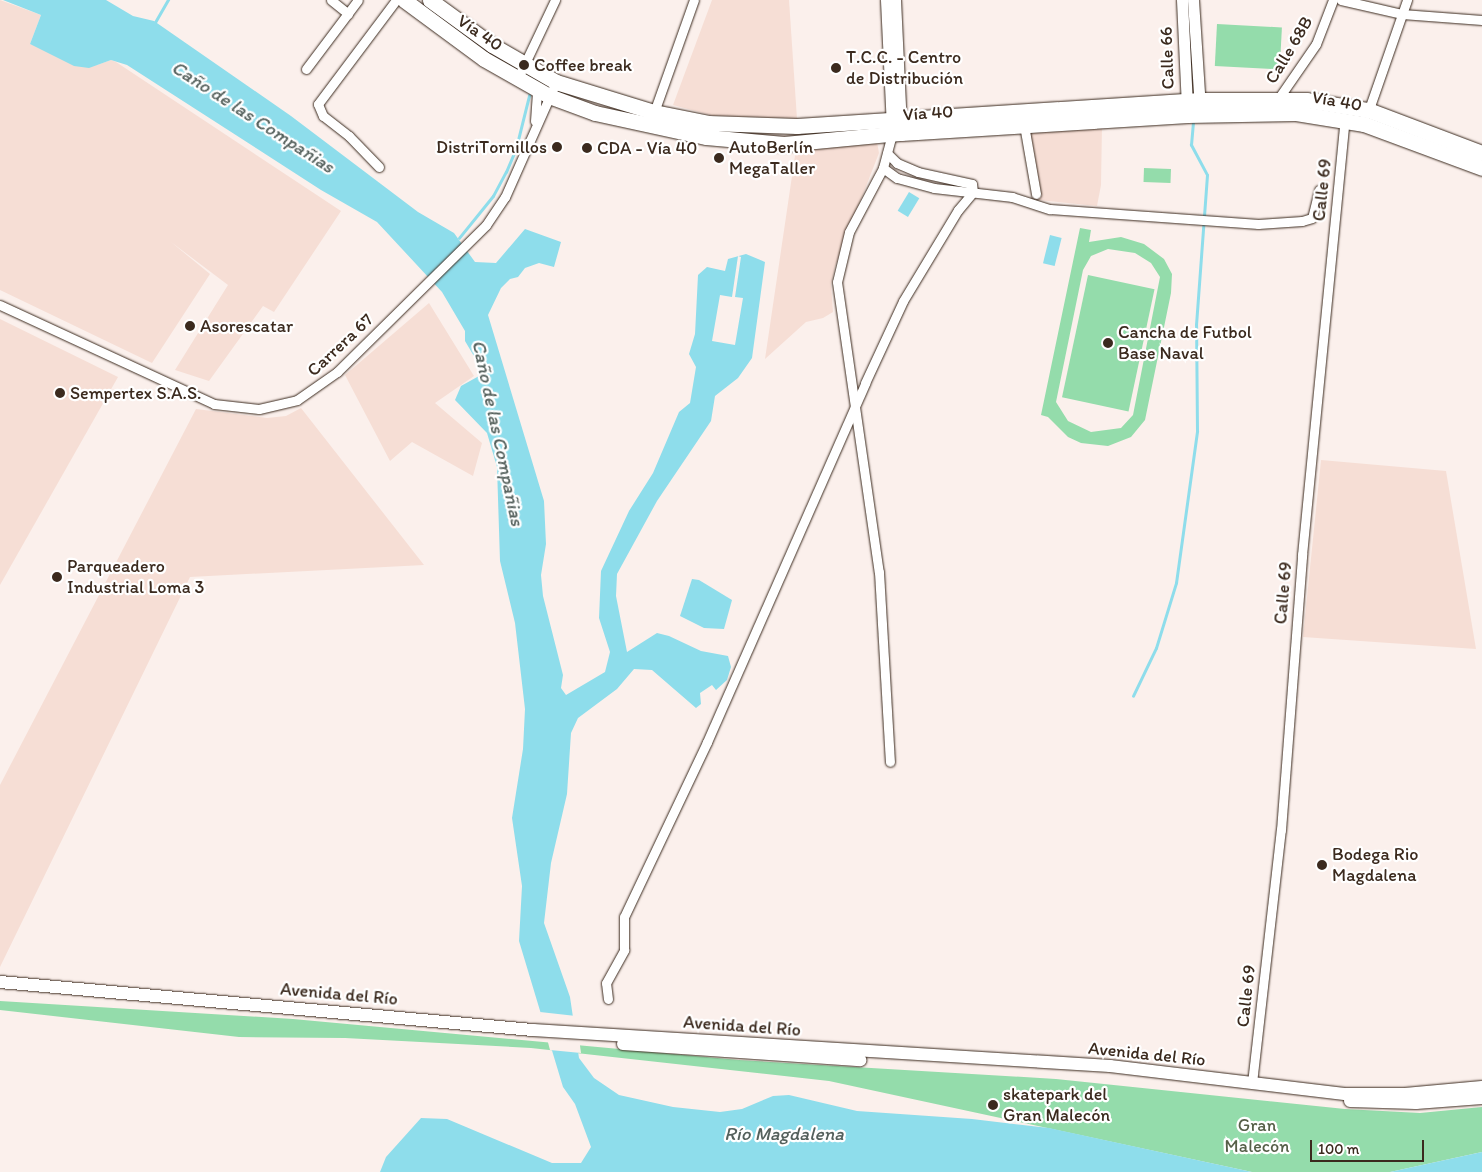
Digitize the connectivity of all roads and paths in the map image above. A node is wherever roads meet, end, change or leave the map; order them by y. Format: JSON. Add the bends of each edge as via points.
{"nodes":[{"id":1,"x":331,"y":0,"type":"edge"},
{"id":2,"x":358,"y":0,"type":"edge"},
{"id":3,"x":396,"y":0,"type":"edge"},
{"id":4,"x":404,"y":0,"type":"edge"},
{"id":5,"x":430,"y":0,"type":"edge"},
{"id":6,"x":555,"y":0,"type":"edge"},
{"id":7,"x":694,"y":0,"type":"edge"},
{"id":8,"x":886,"y":0,"type":"edge"},
{"id":9,"x":895,"y":0,"type":"edge"},
{"id":10,"x":1182,"y":0,"type":"edge"},
{"id":11,"x":1193,"y":0,"type":"edge"},
{"id":12,"x":1332,"y":0,"type":"edge"},
{"id":13,"x":1341,"y":0,"type":"edge"},
{"id":14,"x":1407,"y":0,"type":"edge"},
{"id":15,"x":348,"y":14,"type":"junction"},
{"id":16,"x":1402,"y":14,"type":"junction"},
{"id":17,"x":1482,"y":20,"type":"edge"},
{"id":18,"x":524,"y":65,"type":"junction"},
{"id":19,"x":306,"y":70,"type":"dead end"},
{"id":20,"x":517,"y":80,"type":"junction"},
{"id":21,"x":556,"y":82,"type":"junction"},
{"id":22,"x":543,"y":93,"type":"junction"},
{"id":23,"x":1277,"y":100,"type":"junction"},
{"id":24,"x":1193,"y":108,"type":"junction"},
{"id":25,"x":654,"y":112,"type":"junction"},
{"id":26,"x":1345,"y":113,"type":"junction"},
{"id":27,"x":1268,"y":114,"type":"junction"},
{"id":28,"x":1366,"y":117,"type":"junction"},
{"id":29,"x":534,"y":126,"type":"junction"},
{"id":30,"x":1024,"y":126,"type":"junction"},
{"id":31,"x":648,"y":127,"type":"junction"},
{"id":32,"x":896,"y":127,"type":"junction"},
{"id":33,"x":887,"y":153,"type":"junction"},
{"id":34,"x":1482,"y":154,"type":"edge"},
{"id":35,"x":379,"y":167,"type":"dead end"},
{"id":36,"x":883,"y":168,"type":"junction"},
{"id":37,"x":1482,"y":168,"type":"edge"},
{"id":38,"x":1319,"y":190,"type":"dead end"},
{"id":39,"x":973,"y":192,"type":"junction"},
{"id":40,"x":1036,"y":194,"type":"dead end"},
{"id":41,"x":0,"y":305,"type":"edge"},
{"id":42,"x":855,"y":406,"type":"junction"},
{"id":43,"x":890,"y":762,"type":"dead end"},
{"id":44,"x":0,"y":982,"type":"edge"},
{"id":45,"x":0,"y":991,"type":"edge"},
{"id":46,"x":608,"y":999,"type":"dead end"},
{"id":47,"x":532,"y":1034,"type":"junction"},
{"id":48,"x":583,"y":1037,"type":"junction"},
{"id":49,"x":1252,"y":1083,"type":"junction"},
{"id":50,"x":1482,"y":1087,"type":"edge"},
{"id":51,"x":1482,"y":1098,"type":"edge"}],
"edges":[{"from":1,"to":15,"type":"street"},
{"from":2,"to":15,"type":"street"},
{"from":3,"to":35,"type":"street","via":[[318,104],[323,116],[349,136]]},
{"from":4,"to":20,"type":"highway","name":"Vía 40","via":[[448,35]]},
{"from":5,"to":18,"type":"highway","name":"Vía 40"},
{"from":6,"to":18,"type":"street"},
{"from":7,"to":25,"type":"street"},
{"from":8,"to":32,"type":"street"},
{"from":9,"to":32,"type":"street"},
{"from":10,"to":24,"type":"street","name":"Calle 66"},
{"from":11,"to":24,"type":"street","name":"Calle 66"},
{"from":12,"to":23,"type":"street","name":"Calle 68B","via":[[1316,44]]},
{"from":13,"to":16,"type":"street"},
{"from":14,"to":16,"type":"street"},
{"from":15,"to":19,"type":"street"},
{"from":16,"to":17,"type":"street"},
{"from":16,"to":28,"type":"street"},
{"from":18,"to":20,"type":"street"},
{"from":18,"to":21,"type":"highway","name":"Vía 40"},
{"from":20,"to":22,"type":"highway","name":"Vía 40"},
{"from":21,"to":22,"type":"street","name":"Carrera 67"},
{"from":21,"to":25,"type":"highway","name":"Vía 40"},
{"from":22,"to":29,"type":"street","name":"Carrera 67"},
{"from":22,"to":29,"type":"street","name":"Carrera 67"},
{"from":22,"to":31,"type":"highway","name":"Vía 40","via":[[595,113]]},
{"from":23,"to":24,"type":"highway","name":"Vía 40"},
{"from":23,"to":26,"type":"highway","name":"Vía 40","via":[[1306,100]]},
{"from":23,"to":27,"type":"street","name":"Calle 68B"},
{"from":24,"to":27,"type":"highway","name":"Vía 40"},
{"from":24,"to":30,"type":"highway","name":"Vía 40"},
{"from":24,"to":32,"type":"highway","name":"Vía 40"},
{"from":25,"to":31,"type":"street"},
{"from":25,"to":32,"type":"highway","name":"Vía 40","via":[[708,123],[757,127]]},
{"from":26,"to":27,"type":"highway","name":"Vía 40"},
{"from":26,"to":28,"type":"highway","name":"Vía 40"},
{"from":26,"to":49,"type":"street","name":"Calle 69","via":[[1302,556],[1281,830]]},
{"from":28,"to":34,"type":"highway","name":"Vía 40"},
{"from":28,"to":37,"type":"highway","name":"Vía 40"},
{"from":29,"to":41,"type":"street","name":"Carrera 67","via":[[523,161],[505,197],[472,242],[325,383],[297,400],[259,408],[214,404]]},
{"from":30,"to":32,"type":"highway","name":"Vía 40"},
{"from":30,"to":40,"type":"street"},
{"from":31,"to":32,"type":"highway","name":"Vía 40","via":[[736,141],[784,144]]},
{"from":32,"to":33,"type":"street"},
{"from":33,"to":36,"type":"street"},
{"from":33,"to":39,"type":"street","via":[[897,163],[918,172],[972,184]]},
{"from":36,"to":39,"type":"street","via":[[912,184]]},
{"from":36,"to":42,"type":"street","via":[[849,232],[837,282]]},
{"from":38,"to":39,"type":"street","via":[[1312,218],[1302,222],[1214,221],[1050,208],[1012,197]]},
{"from":39,"to":42,"type":"street","via":[[958,210],[903,301]]},
{"from":42,"to":43,"type":"street","via":[[879,572]]},
{"from":42,"to":46,"type":"street","via":[[707,742],[624,917],[624,950],[606,983]]},
{"from":44,"to":47,"type":"main road","name":"Avenida del Río"},
{"from":45,"to":47,"type":"main road","name":"Avenida del Río"},
{"from":47,"to":48,"type":"main road","name":"Avenida del Río"},
{"from":48,"to":49,"type":"main road","name":"Avenida del Río","via":[[1044,1061]]},
{"from":48,"to":51,"type":"main road","name":"Avenida del Río","via":[[1100,1074],[1370,1104]]},
{"from":49,"to":50,"type":"main road","name":"Avenida del Río","via":[[1375,1095]]}]}
